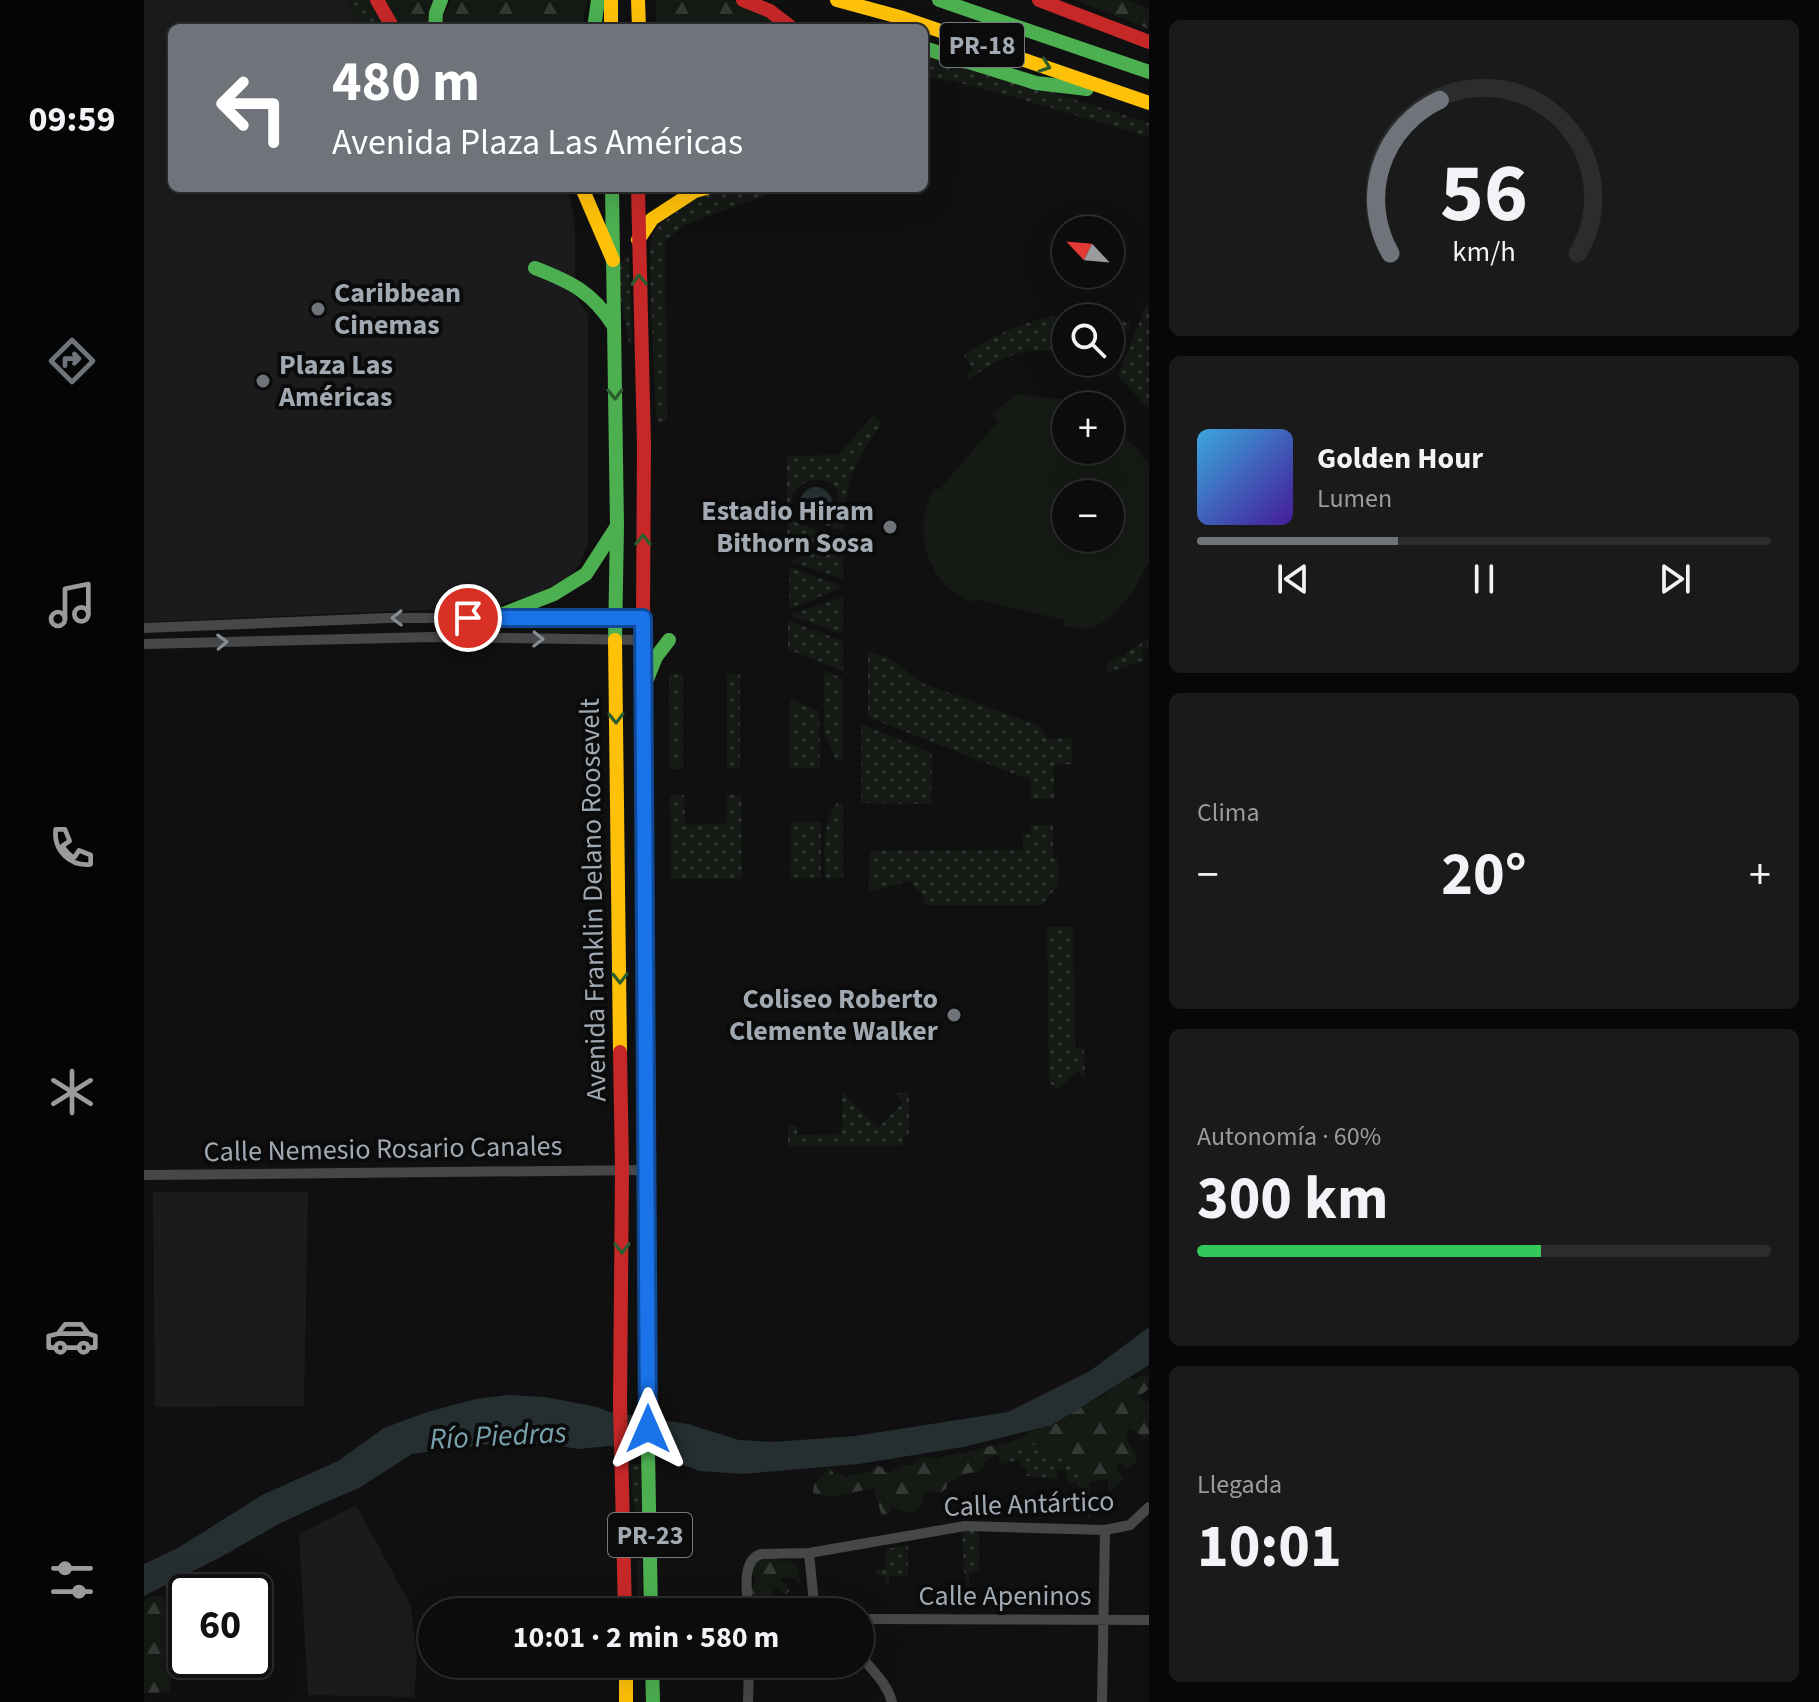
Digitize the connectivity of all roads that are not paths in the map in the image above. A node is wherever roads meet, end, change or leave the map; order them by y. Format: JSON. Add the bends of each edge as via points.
{"nodes":[{"id":1,"x":377,"y":0,"type":"edge"},
{"id":2,"x":441,"y":0,"type":"edge"},
{"id":3,"x":598,"y":0,"type":"edge"},
{"id":4,"x":611,"y":0,"type":"edge"},
{"id":5,"x":638,"y":0,"type":"edge"},
{"id":6,"x":743,"y":0,"type":"edge"},
{"id":7,"x":837,"y":0,"type":"edge"},
{"id":8,"x":939,"y":0,"type":"edge"},
{"id":9,"x":1039,"y":0,"type":"edge"},
{"id":10,"x":391,"y":24,"type":"edge"},
{"id":11,"x":435,"y":24,"type":"edge"},
{"id":12,"x":595,"y":24,"type":"edge"},
{"id":13,"x":611,"y":24,"type":"edge"},
{"id":14,"x":639,"y":24,"type":"edge"},
{"id":15,"x":788,"y":24,"type":"edge"},
{"id":16,"x":921,"y":24,"type":"edge"},
{"id":17,"x":928,"y":27,"type":"edge"},
{"id":18,"x":1149,"y":42,"type":"edge"},
{"id":19,"x":928,"y":49,"type":"edge"},
{"id":20,"x":1149,"y":72,"type":"edge"},
{"id":21,"x":1126,"y":94,"type":"junction"},
{"id":22,"x":1149,"y":103,"type":"edge"},
{"id":23,"x":584,"y":192,"type":"edge"},
{"id":24,"x":612,"y":192,"type":"edge"},
{"id":25,"x":638,"y":192,"type":"edge"},
{"id":26,"x":693,"y":192,"type":"edge"},
{"id":27,"x":638,"y":240,"type":"junction"},
{"id":28,"x":613,"y":260,"type":"junction"},
{"id":29,"x":535,"y":268,"type":"dead end"},
{"id":30,"x":614,"y":327,"type":"junction"},
{"id":31,"x":617,"y":526,"type":"junction"},
{"id":32,"x":493,"y":618,"type":"junction"},
{"id":33,"x":616,"y":618,"type":"junction"},
{"id":34,"x":643,"y":618,"type":"junction"},
{"id":35,"x":144,"y":628,"type":"edge"},
{"id":36,"x":615,"y":640,"type":"junction"},
{"id":37,"x":643,"y":640,"type":"junction"},
{"id":38,"x":669,"y":640,"type":"dead end"},
{"id":39,"x":144,"y":644,"type":"edge"},
{"id":40,"x":643,"y":707,"type":"junction"},
{"id":41,"x":622,"y":1170,"type":"junction"},
{"id":42,"x":647,"y":1170,"type":"junction"},
{"id":43,"x":144,"y":1175,"type":"edge"},
{"id":44,"x":1149,"y":1507,"type":"edge"},
{"id":45,"x":1105,"y":1530,"type":"junction"},
{"id":46,"x":809,"y":1553,"type":"junction"},
{"id":47,"x":625,"y":1598,"type":"edge"},
{"id":48,"x":651,"y":1598,"type":"edge"},
{"id":49,"x":748,"y":1598,"type":"edge"},
{"id":50,"x":814,"y":1598,"type":"edge"},
{"id":51,"x":874,"y":1619,"type":"edge"},
{"id":52,"x":1103,"y":1620,"type":"junction"},
{"id":53,"x":1149,"y":1620,"type":"edge"},
{"id":54,"x":874,"y":1672,"type":"edge"},
{"id":55,"x":626,"y":1678,"type":"edge"},
{"id":56,"x":652,"y":1678,"type":"edge"},
{"id":57,"x":749,"y":1678,"type":"edge"},
{"id":58,"x":626,"y":1702,"type":"edge"},
{"id":59,"x":653,"y":1702,"type":"edge"},
{"id":60,"x":748,"y":1702,"type":"edge"},
{"id":61,"x":892,"y":1702,"type":"edge"},
{"id":62,"x":1102,"y":1702,"type":"edge"}],
"edges":[{"from":1,"to":10,"type":"main road"},
{"from":2,"to":11,"type":"main road"},
{"from":3,"to":12,"type":"main road"},
{"from":4,"to":13,"type":"main road"},
{"from":5,"to":14,"type":"main road"},
{"from":6,"to":15,"type":"main road"},
{"from":7,"to":16,"type":"main road","number":"PR-18","one_way":true},
{"from":8,"to":20,"type":"main road","number":"PR-18"},
{"from":9,"to":18,"type":"main road"},
{"from":17,"to":21,"type":"main road","number":"PR-18","one_way":true},
{"from":19,"to":21,"type":"main road","via":[[1036,83]]},
{"from":21,"to":22,"type":"main road","number":"PR-18"},
{"from":23,"to":28,"type":"main road"},
{"from":24,"to":28,"type":"main road","name":"Avenida Franklin Delano Roosevelt","number":"PR-23"},
{"from":25,"to":27,"type":"main road","name":"Avenida Franklin Delano Roosevelt","number":"PR-23"},
{"from":26,"to":27,"type":"main road","via":[[652,219]]},
{"from":34,"to":27,"type":"main road","name":"Avenida Franklin Delano Roosevelt","number":"PR-23","one_way":true},
{"from":28,"to":30,"type":"main road","name":"Avenida Franklin Delano Roosevelt","number":"PR-23"},
{"from":29,"to":30,"type":"main road","via":[[585,290]]},
{"from":30,"to":31,"type":"main road","name":"Avenida Franklin Delano Roosevelt","number":"PR-23","one_way":true},
{"from":31,"to":32,"type":"main road","via":[[586,574],[554,594]]},
{"from":31,"to":33,"type":"main road","name":"Avenida Franklin Delano Roosevelt","number":"PR-23"},
{"from":32,"to":33,"type":"street"},
{"from":32,"to":35,"type":"street","one_way":true},
{"from":33,"to":34,"type":"street"},
{"from":33,"to":36,"type":"main road","name":"Avenida Franklin Delano Roosevelt","number":"PR-23"},
{"from":34,"to":37,"type":"main road","name":"Avenida Franklin Delano Roosevelt","number":"PR-23"},
{"from":36,"to":37,"type":"street"},
{"from":39,"to":36,"type":"street","one_way":true,"via":[[432,637]]},
{"from":36,"to":41,"type":"main road","name":"Avenida Franklin Delano Roosevelt","number":"PR-23","one_way":true},
{"from":37,"to":40,"type":"main road","name":"Avenida Franklin Delano Roosevelt","number":"PR-23"},
{"from":38,"to":40,"type":"main road","via":[[650,670]]},
{"from":40,"to":42,"type":"main road","name":"Avenida Franklin Delano Roosevelt","number":"PR-23"},
{"from":41,"to":42,"type":"street","name":"Calle Nemesio Rosario Canales"},
{"from":41,"to":43,"type":"street","name":"Calle Nemesio Rosario Canales"},
{"from":41,"to":47,"type":"main road","name":"Avenida Franklin Delano Roosevelt","number":"PR-23","one_way":true},
{"from":42,"to":48,"type":"main road","name":"Avenida Franklin Delano Roosevelt","number":"PR-23"},
{"from":44,"to":45,"type":"street","name":"Calle Antártico","via":[[1130,1525]]},
{"from":45,"to":46,"type":"street","name":"Calle Antártico","via":[[965,1526]]},
{"from":45,"to":52,"type":"street"},
{"from":46,"to":49,"type":"street","name":"Calle Antártico","via":[[754,1556],[748,1567]]},
{"from":46,"to":50,"type":"street"},
{"from":51,"to":52,"type":"street","name":"Calle Apeninos"},
{"from":52,"to":53,"type":"street","name":"Calle Apeninos"},
{"from":52,"to":62,"type":"street"},
{"from":54,"to":61,"type":"street"},
{"from":55,"to":58,"type":"main road"},
{"from":56,"to":59,"type":"main road"},
{"from":57,"to":60,"type":"street"}]}
